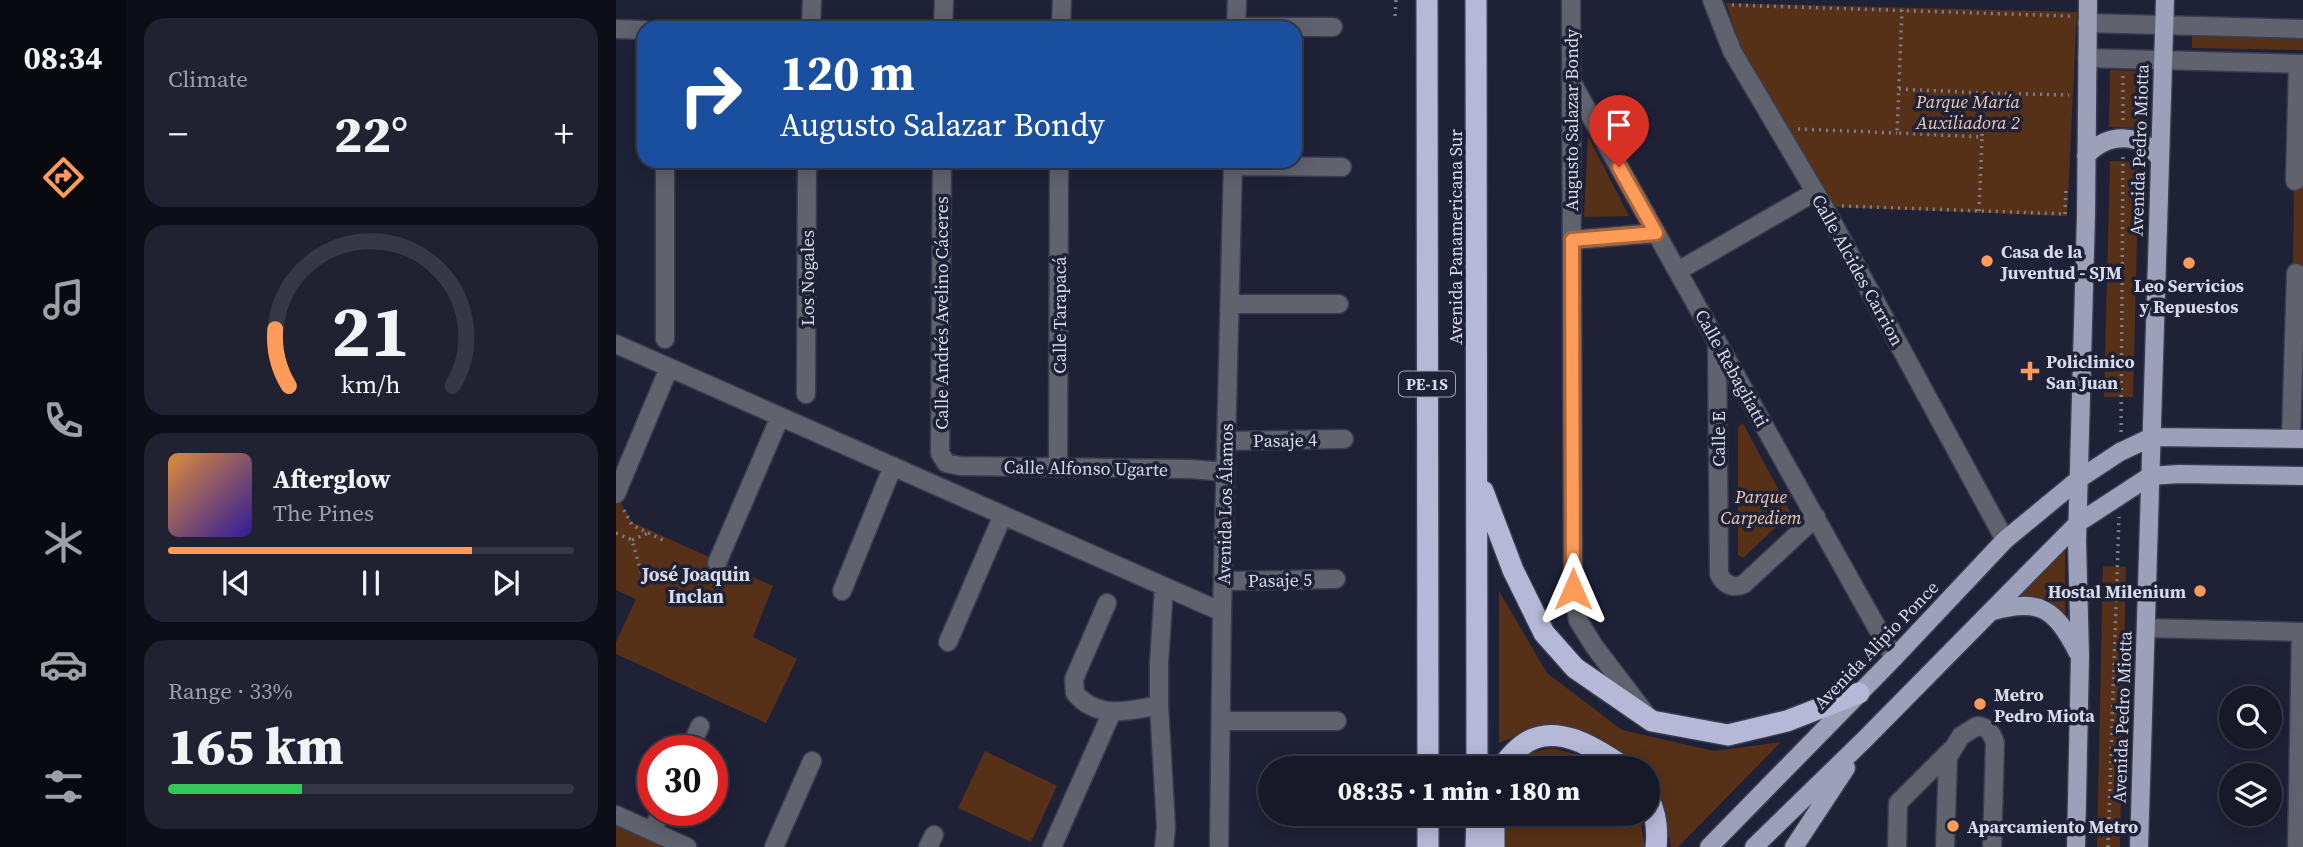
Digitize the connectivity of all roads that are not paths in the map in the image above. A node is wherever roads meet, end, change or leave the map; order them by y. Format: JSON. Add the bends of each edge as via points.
{"nodes":[{"id":1,"x":812,"y":0,"type":"edge"},
{"id":2,"x":944,"y":0,"type":"edge"},
{"id":3,"x":1062,"y":0,"type":"edge"},
{"id":4,"x":1237,"y":0,"type":"edge"},
{"id":5,"x":1427,"y":0,"type":"edge"},
{"id":6,"x":1476,"y":0,"type":"edge"},
{"id":7,"x":1570,"y":0,"type":"edge"},
{"id":8,"x":2088,"y":0,"type":"edge"},
{"id":9,"x":2165,"y":0,"type":"edge"},
{"id":10,"x":1721,"y":3,"type":"edge"},
{"id":11,"x":2080,"y":19,"type":"junction"},
{"id":12,"x":811,"y":21,"type":"edge"},
{"id":13,"x":943,"y":21,"type":"edge"},
{"id":14,"x":1061,"y":21,"type":"edge"},
{"id":15,"x":1236,"y":21,"type":"edge"},
{"id":16,"x":2164,"y":25,"type":"junction"},
{"id":17,"x":1302,"y":27,"type":"edge"},
{"id":18,"x":1333,"y":27,"type":"dead end"},
{"id":19,"x":616,"y":29,"type":"edge"},
{"id":20,"x":2303,"y":29,"type":"edge"},
{"id":21,"x":637,"y":30,"type":"edge"},
{"id":22,"x":2087,"y":58,"type":"junction"},
{"id":23,"x":2163,"y":60,"type":"junction"},
{"id":24,"x":2301,"y":64,"type":"edge"},
{"id":25,"x":1569,"y":78,"type":"junction"},
{"id":26,"x":2086,"y":156,"type":"junction"},
{"id":27,"x":2160,"y":159,"type":"junction"},
{"id":28,"x":1302,"y":166,"type":"edge"},
{"id":29,"x":1342,"y":167,"type":"dead end"},
{"id":30,"x":665,"y":168,"type":"edge"},
{"id":31,"x":807,"y":168,"type":"edge"},
{"id":32,"x":942,"y":168,"type":"edge"},
{"id":33,"x":1059,"y":168,"type":"edge"},
{"id":34,"x":1233,"y":168,"type":"edge"},
{"id":35,"x":2295,"y":181,"type":"dead end"},
{"id":36,"x":1819,"y":198,"type":"junction"},
{"id":37,"x":1656,"y":233,"type":"junction"},
{"id":38,"x":1572,"y":240,"type":"junction"},
{"id":39,"x":1678,"y":271,"type":"junction"},
{"id":40,"x":2296,"y":273,"type":"dead end"},
{"id":41,"x":1230,"y":304,"type":"junction"},
{"id":42,"x":1339,"y":304,"type":"dead end"},
{"id":43,"x":665,"y":339,"type":"dead end"},
{"id":44,"x":1717,"y":342,"type":"junction"},
{"id":45,"x":616,"y":344,"type":"edge"},
{"id":46,"x":669,"y":368,"type":"junction"},
{"id":47,"x":806,"y":394,"type":"dead end"},
{"id":48,"x":780,"y":417,"type":"junction"},
{"id":49,"x":2152,"y":437,"type":"junction"},
{"id":50,"x":1344,"y":439,"type":"dead end"},
{"id":51,"x":2297,"y":439,"type":"edge"},
{"id":52,"x":1227,"y":441,"type":"junction"},
{"id":53,"x":946,"y":463,"type":"joint"},
{"id":54,"x":893,"y":467,"type":"junction"},
{"id":55,"x":1058,"y":468,"type":"junction"},
{"id":56,"x":1226,"y":472,"type":"junction"},
{"id":57,"x":2150,"y":475,"type":"junction"},
{"id":58,"x":2303,"y":476,"type":"edge"},
{"id":59,"x":1478,"y":479,"type":"junction"},
{"id":60,"x":2079,"y":479,"type":"junction"},
{"id":61,"x":619,"y":500,"type":"edge"},
{"id":62,"x":1003,"y":515,"type":"junction"},
{"id":63,"x":1816,"y":517,"type":"junction"},
{"id":64,"x":2078,"y":523,"type":"junction"},
{"id":65,"x":2005,"y":540,"type":"junction"},
{"id":66,"x":718,"y":563,"type":"dead end"},
{"id":67,"x":1336,"y":579,"type":"dead end"},
{"id":68,"x":1224,"y":581,"type":"junction"},
{"id":69,"x":1164,"y":587,"type":"junction"},
{"id":70,"x":842,"y":591,"type":"dead end"},
{"id":71,"x":1107,"y":603,"type":"dead end"},
{"id":72,"x":1222,"y":612,"type":"junction"},
{"id":73,"x":1990,"y":612,"type":"junction"},
{"id":74,"x":2146,"y":628,"type":"junction"},
{"id":75,"x":2302,"y":632,"type":"edge"},
{"id":76,"x":948,"y":642,"type":"dead end"},
{"id":77,"x":2080,"y":656,"type":"junction"},
{"id":78,"x":1894,"y":658,"type":"junction"},
{"id":79,"x":1859,"y":693,"type":"junction"},
{"id":80,"x":1159,"y":705,"type":"junction"},
{"id":81,"x":1112,"y":712,"type":"junction"},
{"id":82,"x":1221,"y":721,"type":"junction"},
{"id":83,"x":1337,"y":721,"type":"dead end"},
{"id":84,"x":1652,"y":721,"type":"junction"},
{"id":85,"x":700,"y":726,"type":"dead end"},
{"id":86,"x":696,"y":735,"type":"edge"},
{"id":87,"x":1865,"y":739,"type":"junction"},
{"id":88,"x":1951,"y":750,"type":"junction"},
{"id":89,"x":1428,"y":756,"type":"edge"},
{"id":90,"x":1477,"y":756,"type":"edge"},
{"id":91,"x":1510,"y":756,"type":"edge"},
{"id":92,"x":1608,"y":756,"type":"edge"},
{"id":93,"x":812,"y":761,"type":"dead end"},
{"id":94,"x":616,"y":815,"type":"edge"},
{"id":95,"x":654,"y":826,"type":"edge"},
{"id":96,"x":1428,"y":826,"type":"edge"},
{"id":97,"x":1476,"y":826,"type":"edge"},
{"id":98,"x":1494,"y":826,"type":"edge"},
{"id":99,"x":1657,"y":826,"type":"edge"},
{"id":100,"x":652,"y":831,"type":"junction"},
{"id":101,"x":687,"y":847,"type":"edge"},
{"id":102,"x":774,"y":847,"type":"edge"},
{"id":103,"x":1052,"y":847,"type":"edge"},
{"id":104,"x":1164,"y":847,"type":"edge"},
{"id":105,"x":1219,"y":847,"type":"edge"},
{"id":106,"x":1428,"y":847,"type":"edge"},
{"id":107,"x":1476,"y":847,"type":"edge"},
{"id":108,"x":1494,"y":847,"type":"edge"},
{"id":109,"x":1656,"y":847,"type":"edge"},
{"id":110,"x":1709,"y":847,"type":"edge"},
{"id":111,"x":1754,"y":847,"type":"edge"},
{"id":112,"x":1794,"y":847,"type":"edge"},
{"id":113,"x":1897,"y":847,"type":"edge"},
{"id":114,"x":1945,"y":847,"type":"edge"},
{"id":115,"x":1992,"y":847,"type":"edge"},
{"id":116,"x":2076,"y":847,"type":"edge"},
{"id":117,"x":2139,"y":847,"type":"edge"},
{"id":118,"x":2297,"y":847,"type":"edge"}],
"edges":[{"from":1,"to":12,"type":"street"},
{"from":2,"to":13,"type":"street"},
{"from":3,"to":14,"type":"street"},
{"from":4,"to":15,"type":"street"},
{"from":5,"to":89,"type":"highway","name":"Avenida Panamericana Sur","number":"PE-1S"},
{"from":6,"to":59,"type":"highway","name":"Avenida Panamericana Sur","number":"PE-1S"},
{"from":7,"to":25,"type":"street","name":"Augusto Salazar Bondy"},
{"from":8,"to":11,"type":"main road"},
{"from":9,"to":16,"type":"main road","name":"Avenida Pedro Miotta"},
{"from":10,"to":36,"type":"street","name":"Calle Alcides Carrion","via":[[1732,51]]},
{"from":11,"to":16,"type":"street"},
{"from":11,"to":22,"type":"main road"},
{"from":16,"to":20,"type":"street"},
{"from":16,"to":23,"type":"main road","name":"Avenida Pedro Miotta"},
{"from":17,"to":18,"type":"street"},
{"from":19,"to":21,"type":"street"},
{"from":22,"to":23,"type":"street"},
{"from":22,"to":26,"type":"main road"},
{"from":23,"to":24,"type":"street"},
{"from":23,"to":27,"type":"main road","name":"Avenida Pedro Miotta"},
{"from":24,"to":35,"type":"street"},
{"from":25,"to":37,"type":"street","name":"Calle Rebagliatti"},
{"from":25,"to":38,"type":"street","name":"Augusto Salazar Bondy"},
{"from":26,"to":27,"type":"main road","via":[[2102,142],[2123,138],[2145,144]]},
{"from":26,"to":60,"type":"main road"},
{"from":27,"to":49,"type":"main road","name":"Avenida Pedro Miotta"},
{"from":28,"to":29,"type":"street"},
{"from":30,"to":43,"type":"street"},
{"from":31,"to":47,"type":"street","name":"Los Nogales"},
{"from":32,"to":53,"type":"street","name":"Calle Andrés Avelino Cáceres","via":[[940,453]]},
{"from":33,"to":55,"type":"street","name":"Calle Tarapacá"},
{"from":34,"to":41,"type":"street","name":"Avenida Los Álamos"},
{"from":36,"to":39,"type":"street"},
{"from":36,"to":65,"type":"street","name":"Calle Alcides Carrion"},
{"from":37,"to":38,"type":"street"},
{"from":37,"to":39,"type":"street","name":"Calle Rebagliatti"},
{"from":38,"to":84,"type":"street","name":"Augusto Salazar Bondy","via":[[1573,589],[1578,620]]},
{"from":39,"to":44,"type":"street","name":"Calle Rebagliatti"},
{"from":40,"to":51,"type":"street"},
{"from":41,"to":42,"type":"street"},
{"from":41,"to":52,"type":"street","name":"Avenida Los Álamos"},
{"from":44,"to":63,"type":"street","name":"Calle Rebagliatti"},
{"from":44,"to":63,"type":"street","name":"Calle E","via":[[1721,579],[1729,586],[1744,584]]},
{"from":45,"to":46,"type":"street"},
{"from":46,"to":48,"type":"street"},
{"from":46,"to":61,"type":"street"},
{"from":48,"to":54,"type":"street"},
{"from":48,"to":66,"type":"street"},
{"from":49,"to":51,"type":"main road"},
{"from":49,"to":57,"type":"main road","name":"Avenida Pedro Miotta"},
{"from":49,"to":60,"type":"main road","name":"Avenida Alipio Ponce"},
{"from":50,"to":52,"type":"street","name":"Pasaje 4"},
{"from":52,"to":56,"type":"street","name":"Avenida Los Álamos"},
{"from":53,"to":55,"type":"street","name":"Calle Alfonso Ugarte"},
{"from":54,"to":62,"type":"street"},
{"from":54,"to":70,"type":"street"},
{"from":55,"to":56,"type":"street","name":"Calle Alfonso Ugarte"},
{"from":56,"to":68,"type":"street","name":"Avenida Los Álamos"},
{"from":57,"to":58,"type":"main road"},
{"from":57,"to":64,"type":"main road"},
{"from":57,"to":74,"type":"main road","name":"Avenida Pedro Miotta"},
{"from":59,"to":84,"type":"highway","via":[[1513,570],[1544,633],[1576,668]]},
{"from":59,"to":90,"type":"highway","name":"Avenida Panamericana Sur","number":"PE-1S"},
{"from":60,"to":64,"type":"main road"},
{"from":60,"to":65,"type":"main road","name":"Avenida Alipio Ponce"},
{"from":62,"to":69,"type":"street"},
{"from":62,"to":76,"type":"street"},
{"from":63,"to":78,"type":"street","name":"Calle Rebagliatti"},
{"from":64,"to":73,"type":"main road"},
{"from":64,"to":77,"type":"main road"},
{"from":65,"to":78,"type":"main road","name":"Avenida Alipio Ponce"},
{"from":67,"to":68,"type":"street","name":"Pasaje 5"},
{"from":68,"to":72,"type":"street","name":"Avenida Los Álamos"},
{"from":69,"to":72,"type":"street"},
{"from":69,"to":80,"type":"street"},
{"from":71,"to":81,"type":"street","via":[[1073,687],[1079,698]]},
{"from":72,"to":82,"type":"street","name":"Avenida Los Álamos"},
{"from":73,"to":77,"type":"main road","via":[[2034,606],[2054,614]]},
{"from":73,"to":87,"type":"main road"},
{"from":74,"to":75,"type":"street"},
{"from":74,"to":117,"type":"main road","name":"Avenida Pedro Miotta"},
{"from":75,"to":118,"type":"street"},
{"from":77,"to":116,"type":"main road"},
{"from":78,"to":79,"type":"main road","name":"Avenida Alipio Ponce"},
{"from":79,"to":84,"type":"highway","via":[[1787,721],[1728,735]]},
{"from":79,"to":110,"type":"main road","name":"Avenida Alipio Ponce"},
{"from":80,"to":81,"type":"street"},
{"from":80,"to":104,"type":"street"},
{"from":81,"to":103,"type":"street"},
{"from":82,"to":83,"type":"street"},
{"from":82,"to":105,"type":"street","name":"Avenida Los Álamos"},
{"from":85,"to":86,"type":"street"},
{"from":87,"to":111,"type":"main road"},
{"from":87,"to":112,"type":"main road"},
{"from":88,"to":113,"type":"street","via":[[1898,803]]},
{"from":88,"to":114,"type":"street"},
{"from":88,"to":115,"type":"street","via":[[1961,736],[1977,726],[1993,737]]},
{"from":91,"to":92,"type":"highway","via":[[1526,742],[1552,735],[1577,740]]},
{"from":93,"to":102,"type":"street"},
{"from":94,"to":100,"type":"street"},
{"from":95,"to":100,"type":"street"},
{"from":96,"to":106,"type":"highway"},
{"from":97,"to":107,"type":"highway"},
{"from":98,"to":108,"type":"highway"},
{"from":99,"to":109,"type":"highway"},
{"from":100,"to":101,"type":"street"}]}
